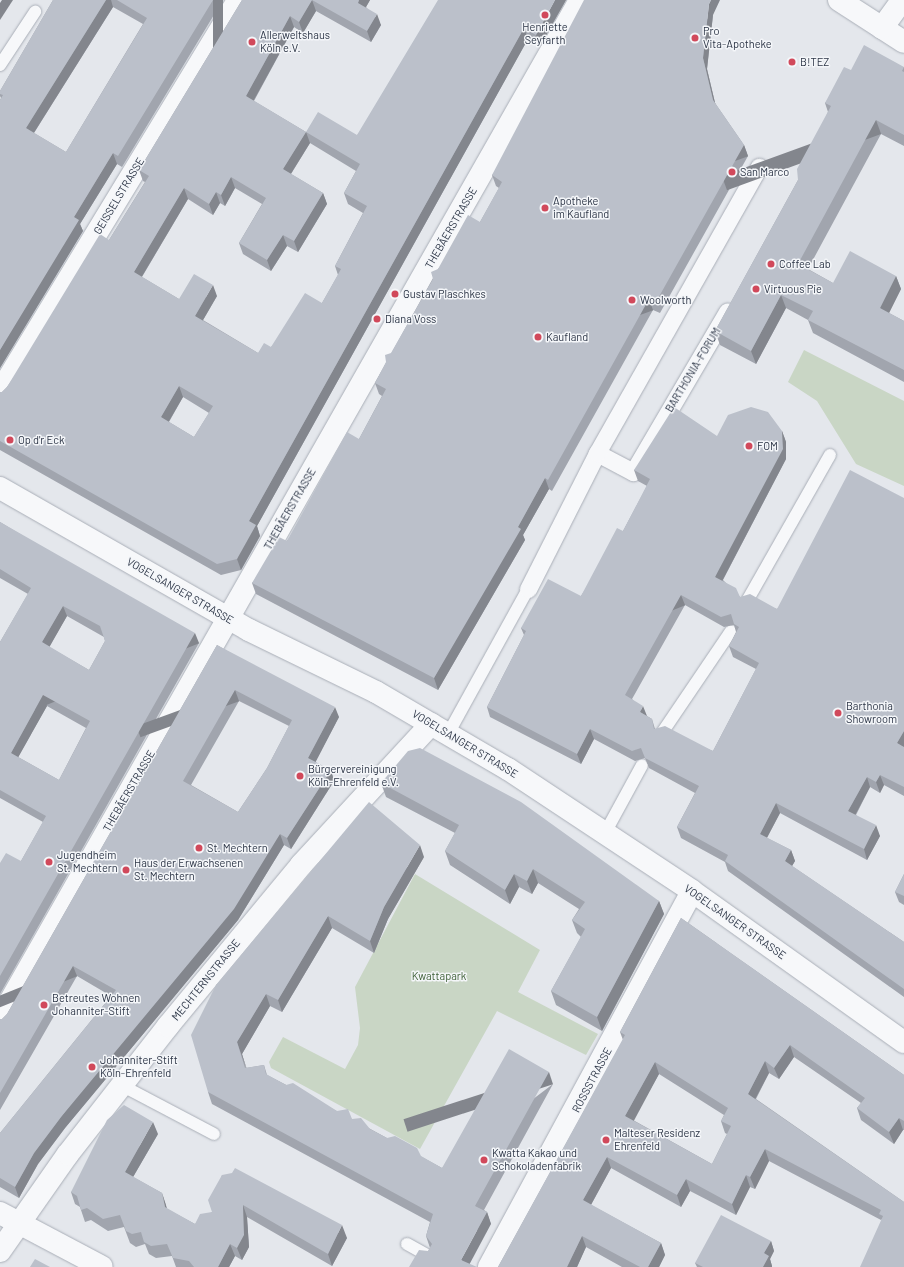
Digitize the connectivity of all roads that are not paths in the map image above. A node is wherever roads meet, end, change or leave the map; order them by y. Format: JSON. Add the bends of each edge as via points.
{"nodes":[{"id":1,"x":238,"y":0,"type":"edge"},
{"id":2,"x":580,"y":0,"type":"edge"},
{"id":3,"x":839,"y":0,"type":"edge"},
{"id":4,"x":902,"y":0,"type":"edge"},
{"id":5,"x":35,"y":12,"type":"dead end"},
{"id":6,"x":882,"y":28,"type":"junction"},
{"id":7,"x":904,"y":42,"type":"edge"},
{"id":8,"x":0,"y":65,"type":"edge"},
{"id":9,"x":759,"y":167,"type":"dead end"},
{"id":10,"x":737,"y":294,"type":"edge"},
{"id":11,"x":0,"y":392,"type":"edge"},
{"id":12,"x":597,"y":454,"type":"junction"},
{"id":13,"x":830,"y":455,"type":"dead end"},
{"id":14,"x":0,"y":488,"type":"edge"},
{"id":15,"x":528,"y":589,"type":"joint"},
{"id":16,"x":747,"y":601,"type":"edge"},
{"id":17,"x":227,"y":618,"type":"junction"},
{"id":18,"x":731,"y":631,"type":"edge"},
{"id":19,"x":440,"y":729,"type":"junction"},
{"id":20,"x":662,"y":733,"type":"edge"},
{"id":21,"x":642,"y":765,"type":"edge"},
{"id":22,"x":605,"y":833,"type":"junction"},
{"id":23,"x":692,"y":891,"type":"junction"},
{"id":24,"x":0,"y":1019,"type":"edge"},
{"id":25,"x":904,"y":1042,"type":"edge"},
{"id":26,"x":121,"y":1085,"type":"junction"},
{"id":27,"x":214,"y":1134,"type":"dead end"},
{"id":28,"x":0,"y":1213,"type":"edge"},
{"id":29,"x":21,"y":1224,"type":"junction"},
{"id":30,"x":407,"y":1244,"type":"dead end"},
{"id":31,"x":0,"y":1251,"type":"edge"},
{"id":32,"x":429,"y":1256,"type":"edge"},
{"id":33,"x":102,"y":1267,"type":"edge"},
{"id":34,"x":489,"y":1267,"type":"edge"}],
"edges":[{"from":1,"to":11,"type":"street","name":"GEISSELSTRASSE"},
{"from":2,"to":17,"type":"street","name":"THEBÄERSTRASSE"},
{"from":3,"to":6,"type":"street"},
{"from":4,"to":6,"type":"street"},
{"from":5,"to":8,"type":"lane"},
{"from":6,"to":7,"type":"street"},
{"from":9,"to":12,"type":"street"},
{"from":10,"to":12,"type":"street","name":"BARTHONIA-FORUM","via":[[633,472]]},
{"from":12,"to":15,"type":"street"},
{"from":13,"to":16,"type":"lane"},
{"from":14,"to":17,"type":"street","name":"VOGELSANGER STRASSE"},
{"from":15,"to":19,"type":"lane"},
{"from":17,"to":19,"type":"street","name":"VOGELSANGER STRASSE"},
{"from":17,"to":24,"type":"street","name":"THEBÄERSTRASSE"},
{"from":18,"to":20,"type":"lane"},
{"from":19,"to":22,"type":"street","name":"VOGELSANGER STRASSE"},
{"from":19,"to":26,"type":"street","name":"MECHTERNSTRASSE","via":[[285,884]]},
{"from":21,"to":22,"type":"lane"},
{"from":22,"to":23,"type":"street","name":"VOGELSANGER STRASSE"},
{"from":23,"to":25,"type":"street","name":"VOGELSANGER STRASSE"},
{"from":23,"to":34,"type":"street","name":"ROSSSTRASSE"},
{"from":26,"to":27,"type":"lane"},
{"from":26,"to":29,"type":"street","name":"MECHTERNSTRASSE","via":[[68,1154]]},
{"from":28,"to":29,"type":"street"},
{"from":29,"to":31,"type":"street","name":"MECHTERNSTRASSE"},
{"from":29,"to":33,"type":"street"},
{"from":30,"to":32,"type":"lane"}]}
